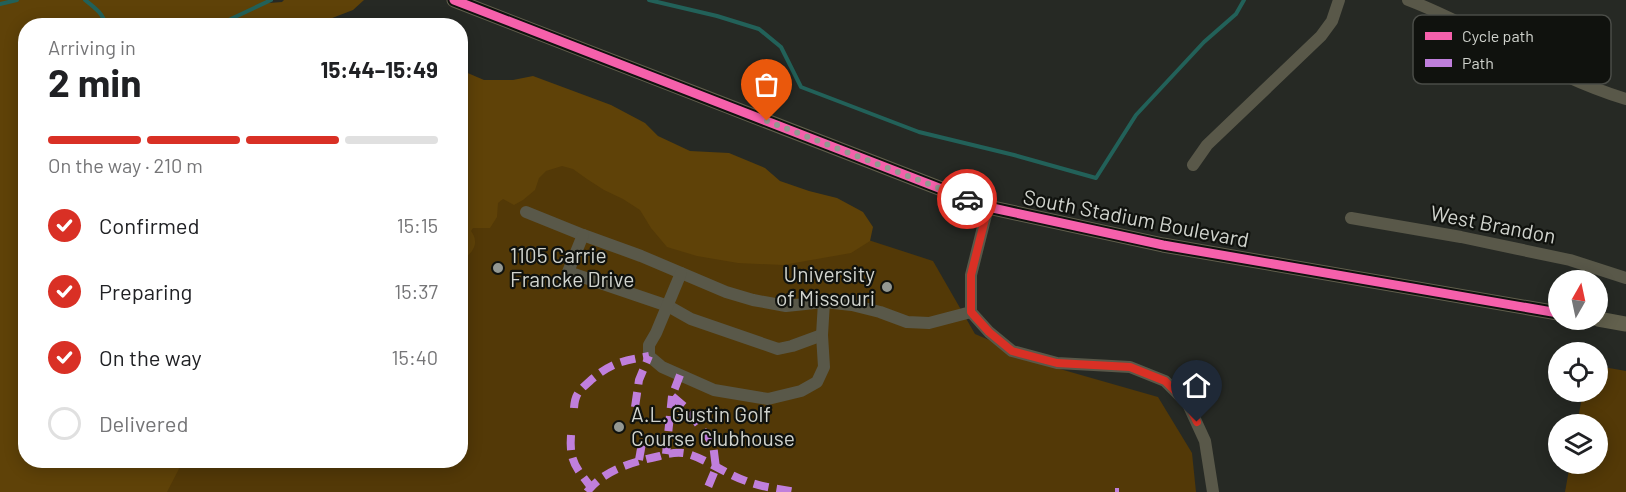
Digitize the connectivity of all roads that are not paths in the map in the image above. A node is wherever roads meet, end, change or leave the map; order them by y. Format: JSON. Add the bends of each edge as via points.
{"nodes":[{"id":1,"x":454,"y":0,"type":"edge"},
{"id":2,"x":1339,"y":0,"type":"edge"},
{"id":3,"x":1408,"y":0,"type":"edge"},
{"id":4,"x":1443,"y":15,"type":"edge"},
{"id":5,"x":1584,"y":84,"type":"edge"},
{"id":6,"x":1626,"y":99,"type":"edge"},
{"id":7,"x":1193,"y":165,"type":"dead end"},
{"id":8,"x":988,"y":207,"type":"junction"},
{"id":9,"x":526,"y":212,"type":"dead end"},
{"id":10,"x":1351,"y":218,"type":"dead end"},
{"id":11,"x":583,"y":235,"type":"junction"},
{"id":12,"x":681,"y":273,"type":"junction"},
{"id":13,"x":1626,"y":278,"type":"edge"},
{"id":14,"x":824,"y":302,"type":"junction"},
{"id":15,"x":668,"y":306,"type":"junction"},
{"id":16,"x":1548,"y":311,"type":"edge"},
{"id":17,"x":971,"y":312,"type":"junction"},
{"id":18,"x":1608,"y":321,"type":"edge"},
{"id":19,"x":1626,"y":324,"type":"edge"},
{"id":20,"x":822,"y":335,"type":"junction"},
{"id":21,"x":1213,"y":492,"type":"edge"}],
"edges":[{"from":1,"to":8,"type":"main road","name":"South Stadium Boulevard"},
{"from":2,"to":7,"type":"street","via":[[1332,21],[1321,36],[1207,145]]},
{"from":3,"to":4,"type":"street"},
{"from":5,"to":6,"type":"street"},
{"from":8,"to":16,"type":"main road","name":"South Stadium Boulevard","via":[[1163,245]]},
{"from":8,"to":17,"type":"street","via":[[971,275]]},
{"from":9,"to":11,"type":"street"},
{"from":10,"to":13,"type":"street","name":"West Brandon","via":[[1570,260]]},
{"from":11,"to":12,"type":"street"},
{"from":11,"to":15,"type":"street","via":[[568,272]]},
{"from":12,"to":14,"type":"street","via":[[753,300],[786,306]]},
{"from":12,"to":15,"type":"street"},
{"from":14,"to":17,"type":"street","via":[[852,305],[907,322],[929,323]]},
{"from":14,"to":20,"type":"street"},
{"from":15,"to":20,"type":"street","via":[[691,319],[778,349]]},
{"from":15,"to":20,"type":"street","via":[[649,345],[649,356],[662,367],[714,390],[768,399],[801,391],[817,382],[824,367]]},
{"from":17,"to":21,"type":"street","via":[[1012,351],[1057,363],[1130,367],[1165,381],[1188,404],[1205,441]]},
{"from":18,"to":19,"type":"main road"}]}
